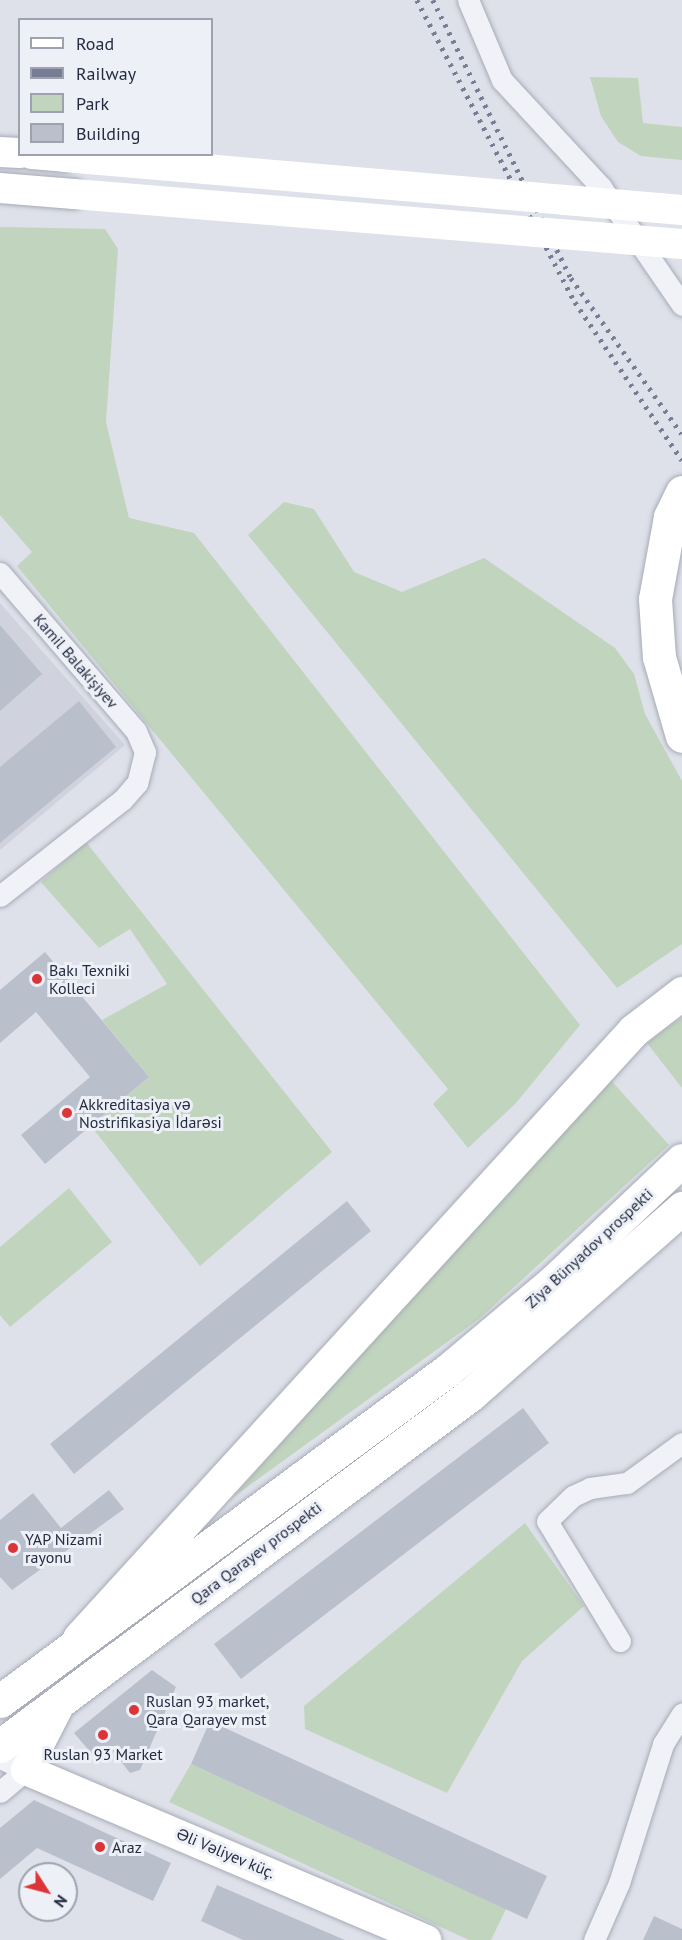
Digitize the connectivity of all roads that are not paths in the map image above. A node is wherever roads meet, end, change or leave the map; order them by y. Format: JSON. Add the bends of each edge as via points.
{"nodes":[{"id":1,"x":468,"y":0,"type":"edge"},
{"id":2,"x":0,"y":152,"type":"edge"},
{"id":3,"x":18,"y":153,"type":"edge"},
{"id":4,"x":54,"y":156,"type":"edge"},
{"id":5,"x":0,"y":188,"type":"edge"},
{"id":6,"x":682,"y":210,"type":"edge"},
{"id":7,"x":682,"y":244,"type":"edge"},
{"id":8,"x":682,"y":305,"type":"edge"},
{"id":9,"x":682,"y":492,"type":"edge"},
{"id":10,"x":0,"y":573,"type":"edge"},
{"id":11,"x":682,"y":736,"type":"edge"},
{"id":12,"x":0,"y":896,"type":"edge"},
{"id":13,"x":682,"y":993,"type":"edge"},
{"id":14,"x":682,"y":1160,"type":"edge"},
{"id":15,"x":682,"y":1210,"type":"edge"},
{"id":16,"x":513,"y":1361,"type":"joint"},
{"id":17,"x":682,"y":1443,"type":"edge"},
{"id":18,"x":79,"y":1638,"type":"junction"},
{"id":19,"x":620,"y":1641,"type":"dead end"},
{"id":20,"x":63,"y":1698,"type":"junction"},
{"id":21,"x":0,"y":1701,"type":"edge"},
{"id":22,"x":682,"y":1714,"type":"edge"},
{"id":23,"x":0,"y":1746,"type":"edge"},
{"id":24,"x":13,"y":1764,"type":"edge"},
{"id":25,"x":0,"y":1792,"type":"edge"},
{"id":26,"x":413,"y":1938,"type":"edge"},
{"id":27,"x":594,"y":1940,"type":"edge"}],
"edges":[{"from":1,"to":8,"type":"street","via":[[502,80],[601,187]]},
{"from":2,"to":3,"type":"main road"},
{"from":4,"to":6,"type":"main road","bridge":true},
{"from":5,"to":7,"type":"main road","bridge":true},
{"from":9,"to":11,"type":"main road","via":[[670,517],[655,599],[659,657]]},
{"from":10,"to":12,"type":"street","name":"Kamil Balakişiyev","via":[[136,731],[145,752],[137,783],[122,800]]},
{"from":13,"to":18,"type":"main road","via":[[634,1030],[401,1290]]},
{"from":14,"to":18,"type":"main road","name":"Ziya Bünyadov prospekti","via":[[494,1333]]},
{"from":15,"to":16,"type":"main road","name":"Ziya Bünyadov prospekti"},
{"from":16,"to":20,"type":"main road","name":"Qara Qarayev prospekti"},
{"from":17,"to":19,"type":"street","via":[[627,1483],[590,1488],[573,1496],[547,1521]]},
{"from":18,"to":21,"type":"main road"},
{"from":20,"to":23,"type":"main road","name":"Qara Qarayev prospekti"},
{"from":20,"to":24,"type":"main road"},
{"from":22,"to":27,"type":"street","via":[[663,1744],[619,1883]]},
{"from":24,"to":25,"type":"street"},
{"from":24,"to":26,"type":"main road","name":"Əli Vəliyev küç.","via":[[373,1915]]}]}
